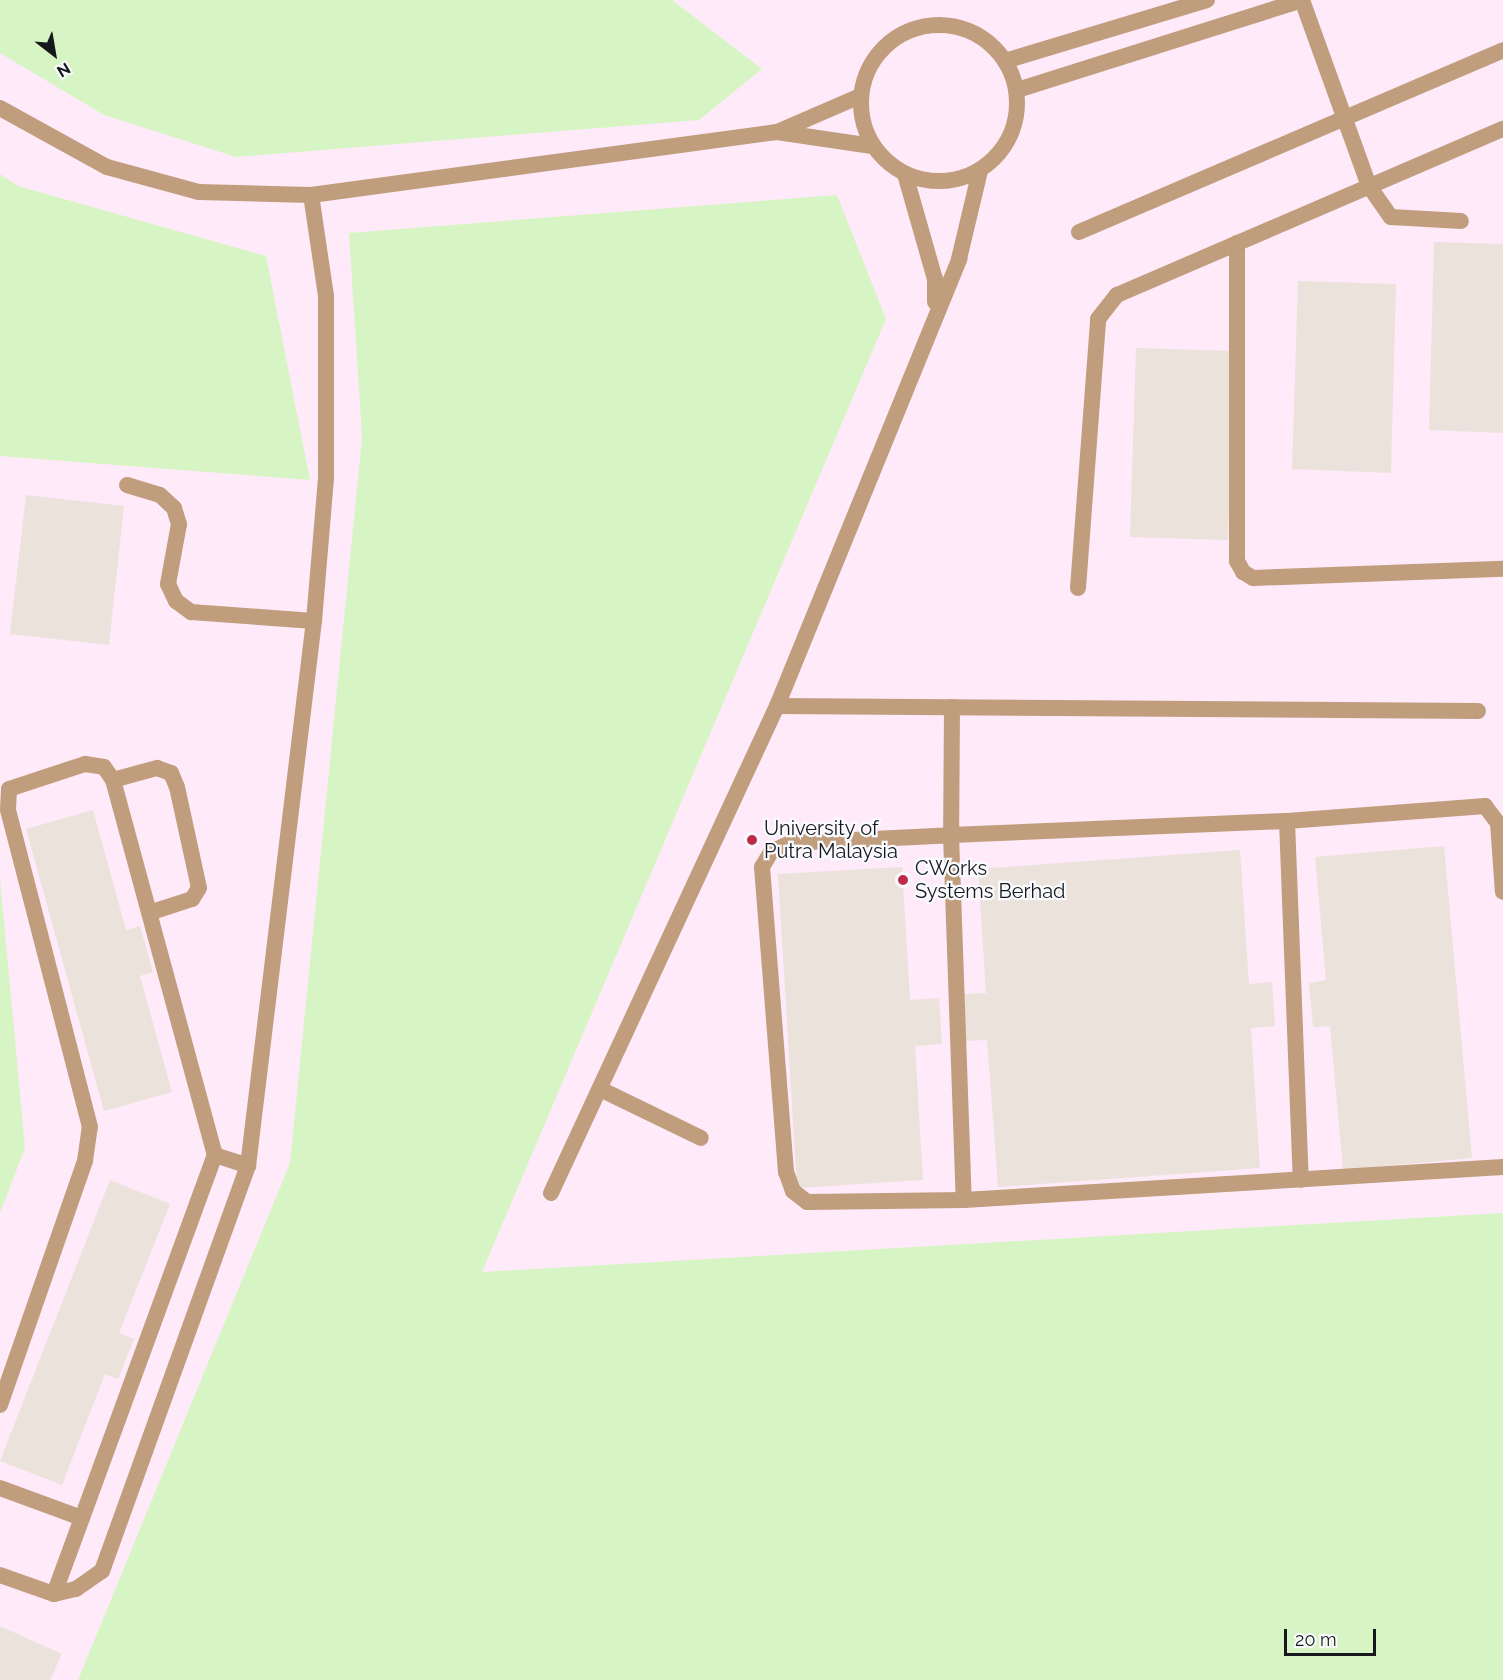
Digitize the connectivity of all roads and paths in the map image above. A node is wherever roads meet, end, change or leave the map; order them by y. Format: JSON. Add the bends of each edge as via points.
{"nodes":[{"id":1,"x":1207,"y":0,"type":"edge"},
{"id":2,"x":1302,"y":0,"type":"edge"},
{"id":3,"x":1503,"y":50,"type":"edge"},
{"id":4,"x":1005,"y":61,"type":"junction"},
{"id":5,"x":1017,"y":90,"type":"junction"},
{"id":6,"x":860,"y":96,"type":"junction"},
{"id":7,"x":0,"y":108,"type":"edge"},
{"id":8,"x":1344,"y":118,"type":"junction"},
{"id":9,"x":1503,"y":129,"type":"edge"},
{"id":10,"x":777,"y":132,"type":"junction"},
{"id":11,"x":872,"y":146,"type":"junction"},
{"id":12,"x":980,"y":171,"type":"junction"},
{"id":13,"x":905,"y":174,"type":"junction"},
{"id":14,"x":1369,"y":186,"type":"junction"},
{"id":15,"x":311,"y":195,"type":"junction"},
{"id":16,"x":1461,"y":221,"type":"dead end"},
{"id":17,"x":1079,"y":232,"type":"dead end"},
{"id":18,"x":1237,"y":243,"type":"junction"},
{"id":19,"x":935,"y":309,"type":"junction"},
{"id":20,"x":127,"y":485,"type":"dead end"},
{"id":21,"x":1503,"y":569,"type":"edge"},
{"id":22,"x":1078,"y":588,"type":"dead end"},
{"id":23,"x":314,"y":621,"type":"junction"},
{"id":24,"x":777,"y":706,"type":"junction"},
{"id":25,"x":952,"y":707,"type":"junction"},
{"id":26,"x":1478,"y":711,"type":"dead end"},
{"id":27,"x":113,"y":780,"type":"junction"},
{"id":28,"x":1287,"y":821,"type":"junction"},
{"id":29,"x":951,"y":835,"type":"junction"},
{"id":30,"x":1503,"y":892,"type":"edge"},
{"id":31,"x":149,"y":914,"type":"junction"},
{"id":32,"x":600,"y":1089,"type":"junction"},
{"id":33,"x":701,"y":1138,"type":"dead end"},
{"id":34,"x":215,"y":1155,"type":"junction"},
{"id":35,"x":248,"y":1166,"type":"junction"},
{"id":36,"x":1503,"y":1167,"type":"edge"},
{"id":37,"x":1301,"y":1180,"type":"junction"},
{"id":38,"x":551,"y":1193,"type":"dead end"},
{"id":39,"x":964,"y":1200,"type":"junction"},
{"id":40,"x":0,"y":1405,"type":"edge"},
{"id":41,"x":0,"y":1488,"type":"edge"},
{"id":42,"x":82,"y":1518,"type":"junction"},
{"id":43,"x":0,"y":1575,"type":"edge"},
{"id":44,"x":54,"y":1594,"type":"junction"}],
"edges":[{"from":1,"to":4,"type":"street"},
{"from":2,"to":5,"type":"street"},
{"from":2,"to":8,"type":"street"},
{"from":3,"to":8,"type":"street"},
{"from":4,"to":5,"type":"street"},
{"from":4,"to":6,"type":"street","via":[[969,30],[921,27],[879,52]]},
{"from":5,"to":12,"type":"street","via":[[1014,128],[1006,144]]},
{"from":6,"to":10,"type":"street"},
{"from":6,"to":11,"type":"street","via":[[862,122]]},
{"from":7,"to":15,"type":"street","via":[[119,170],[199,192]]},
{"from":8,"to":14,"type":"street"},
{"from":8,"to":17,"type":"street"},
{"from":9,"to":14,"type":"street"},
{"from":10,"to":11,"type":"street"},
{"from":10,"to":15,"type":"street"},
{"from":11,"to":13,"type":"street"},
{"from":12,"to":13,"type":"street","via":[[943,182]]},
{"from":12,"to":19,"type":"street","via":[[960,259]]},
{"from":13,"to":19,"type":"street","via":[[935,279]]},
{"from":14,"to":16,"type":"street","via":[[1391,217]]},
{"from":14,"to":18,"type":"street"},
{"from":15,"to":23,"type":"street","via":[[326,296],[326,477]]},
{"from":18,"to":21,"type":"street","via":[[1237,561],[1243,572],[1253,578]]},
{"from":18,"to":22,"type":"street","via":[[1117,295],[1098,319]]},
{"from":19,"to":24,"type":"street"},
{"from":20,"to":23,"type":"street","via":[[160,495],[174,508],[179,524],[168,584],[176,601],[191,612]]},
{"from":23,"to":35,"type":"street"},
{"from":24,"to":25,"type":"street"},
{"from":24,"to":32,"type":"street"},
{"from":25,"to":26,"type":"street"},
{"from":25,"to":29,"type":"street"},
{"from":27,"to":31,"type":"street"},
{"from":27,"to":31,"type":"street","via":[[157,768],[171,773],[177,787],[199,888],[192,899]]},
{"from":27,"to":40,"type":"street","via":[[104,767],[85,764],[9,789],[8,809],[90,1127],[85,1161]]},
{"from":28,"to":29,"type":"street"},
{"from":28,"to":30,"type":"street","via":[[1485,806],[1498,823]]},
{"from":28,"to":37,"type":"street"},
{"from":29,"to":39,"type":"street"},
{"from":29,"to":39,"type":"street","via":[[790,843],[771,852],[762,867],[786,1172],[793,1191],[807,1202]]},
{"from":31,"to":34,"type":"street"},
{"from":32,"to":33,"type":"street"},
{"from":32,"to":38,"type":"street"},
{"from":34,"to":35,"type":"street"},
{"from":34,"to":42,"type":"street"},
{"from":35,"to":44,"type":"street","via":[[114,1547],[102,1571],[76,1589]]},
{"from":36,"to":37,"type":"street"},
{"from":37,"to":39,"type":"street"},
{"from":41,"to":42,"type":"street"},
{"from":42,"to":44,"type":"street"},
{"from":43,"to":44,"type":"street"}]}
